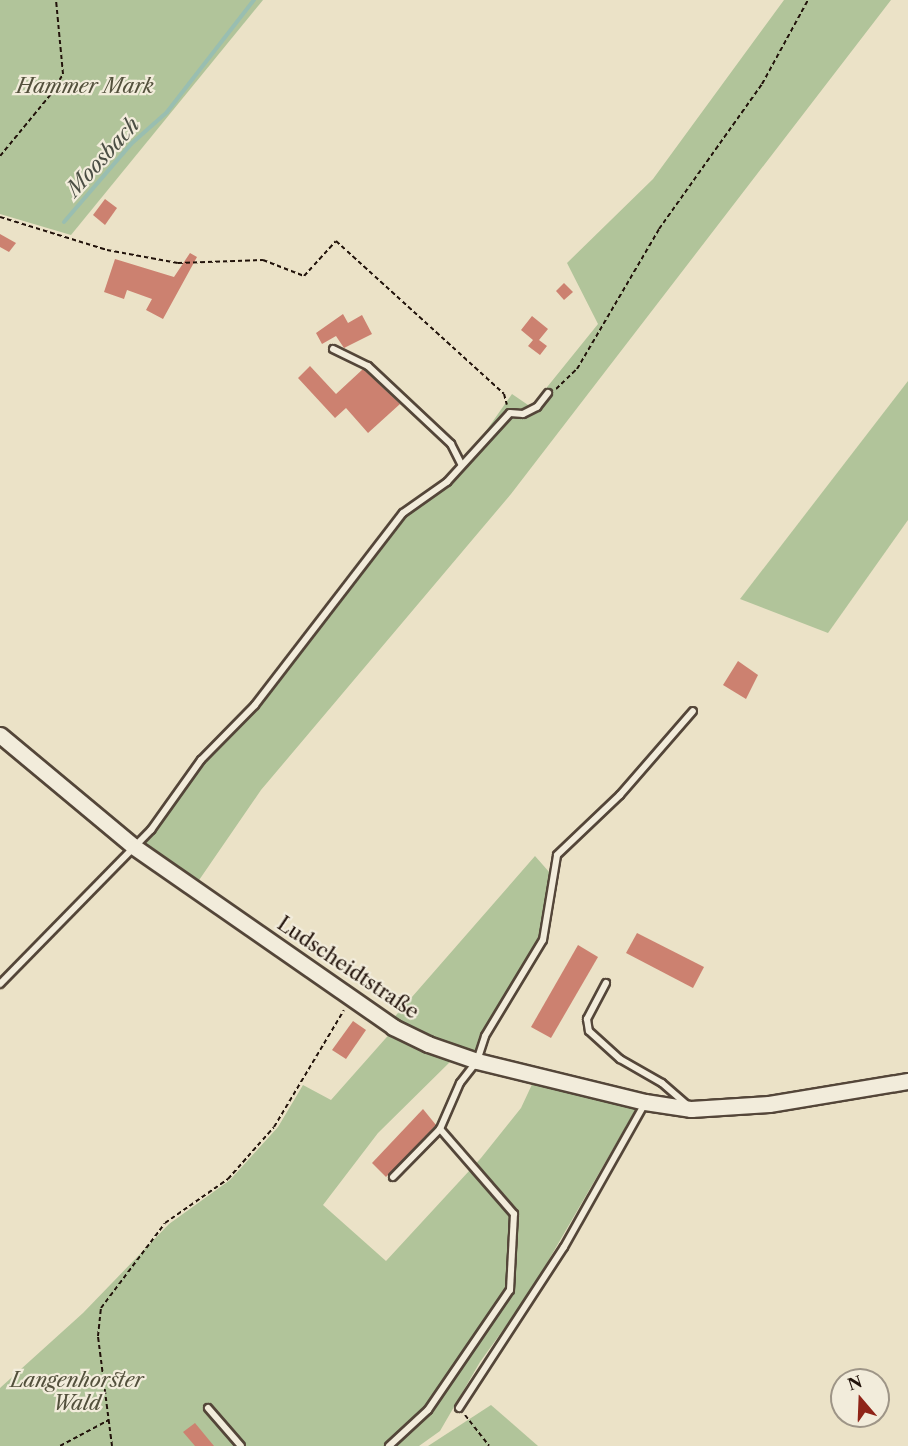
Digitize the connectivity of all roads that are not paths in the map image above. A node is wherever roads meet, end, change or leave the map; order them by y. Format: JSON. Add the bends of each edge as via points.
{"nodes":[{"id":1,"x":333,"y":349,"type":"dead end"},
{"id":2,"x":548,"y":393,"type":"road end"},
{"id":3,"x":461,"y":464,"type":"junction"},
{"id":4,"x":693,"y":711,"type":"dead end"},
{"id":5,"x":0,"y":735,"type":"edge"},
{"id":6,"x":134,"y":846,"type":"junction"},
{"id":7,"x":606,"y":983,"type":"dead end"},
{"id":8,"x":0,"y":984,"type":"edge"},
{"id":9,"x":477,"y":1061,"type":"junction"},
{"id":10,"x":908,"y":1081,"type":"edge"},
{"id":11,"x":645,"y":1102,"type":"junction"},
{"id":12,"x":691,"y":1109,"type":"junction"},
{"id":13,"x":440,"y":1130,"type":"junction"},
{"id":14,"x":393,"y":1177,"type":"dead end"},
{"id":15,"x":208,"y":1408,"type":"dead end"},
{"id":16,"x":459,"y":1408,"type":"road end"},
{"id":17,"x":241,"y":1446,"type":"edge"},
{"id":18,"x":388,"y":1446,"type":"edge"}],
"edges":[{"from":1,"to":3,"type":"lane","via":[[368,366],[451,444]]},
{"from":2,"to":3,"type":"lane","via":[[530,411],[510,413]]},
{"from":3,"to":6,"type":"lane","via":[[447,482],[403,513],[267,690],[201,760],[151,830]]},
{"from":4,"to":9,"type":"lane","via":[[620,795],[557,855],[543,940],[485,1036]]},
{"from":5,"to":6,"type":"street","name":"Ludscheidtstraße"},
{"from":6,"to":8,"type":"lane"},
{"from":6,"to":9,"type":"street","name":"Ludscheidtstraße","via":[[410,1037]]},
{"from":7,"to":12,"type":"lane","via":[[587,1019],[589,1031],[620,1059],[663,1083]]},
{"from":9,"to":11,"type":"street","name":"Ludscheidtstraße"},
{"from":9,"to":13,"type":"lane","via":[[460,1083]]},
{"from":10,"to":12,"type":"street","name":"Ludscheidtstraße","via":[[769,1104]]},
{"from":11,"to":12,"type":"street","name":"Ludscheidtstraße"},
{"from":11,"to":16,"type":"lane","via":[[558,1257]]},
{"from":13,"to":14,"type":"lane"},
{"from":13,"to":18,"type":"lane","via":[[514,1214],[510,1290],[428,1410]]},
{"from":15,"to":17,"type":"lane"}]}
